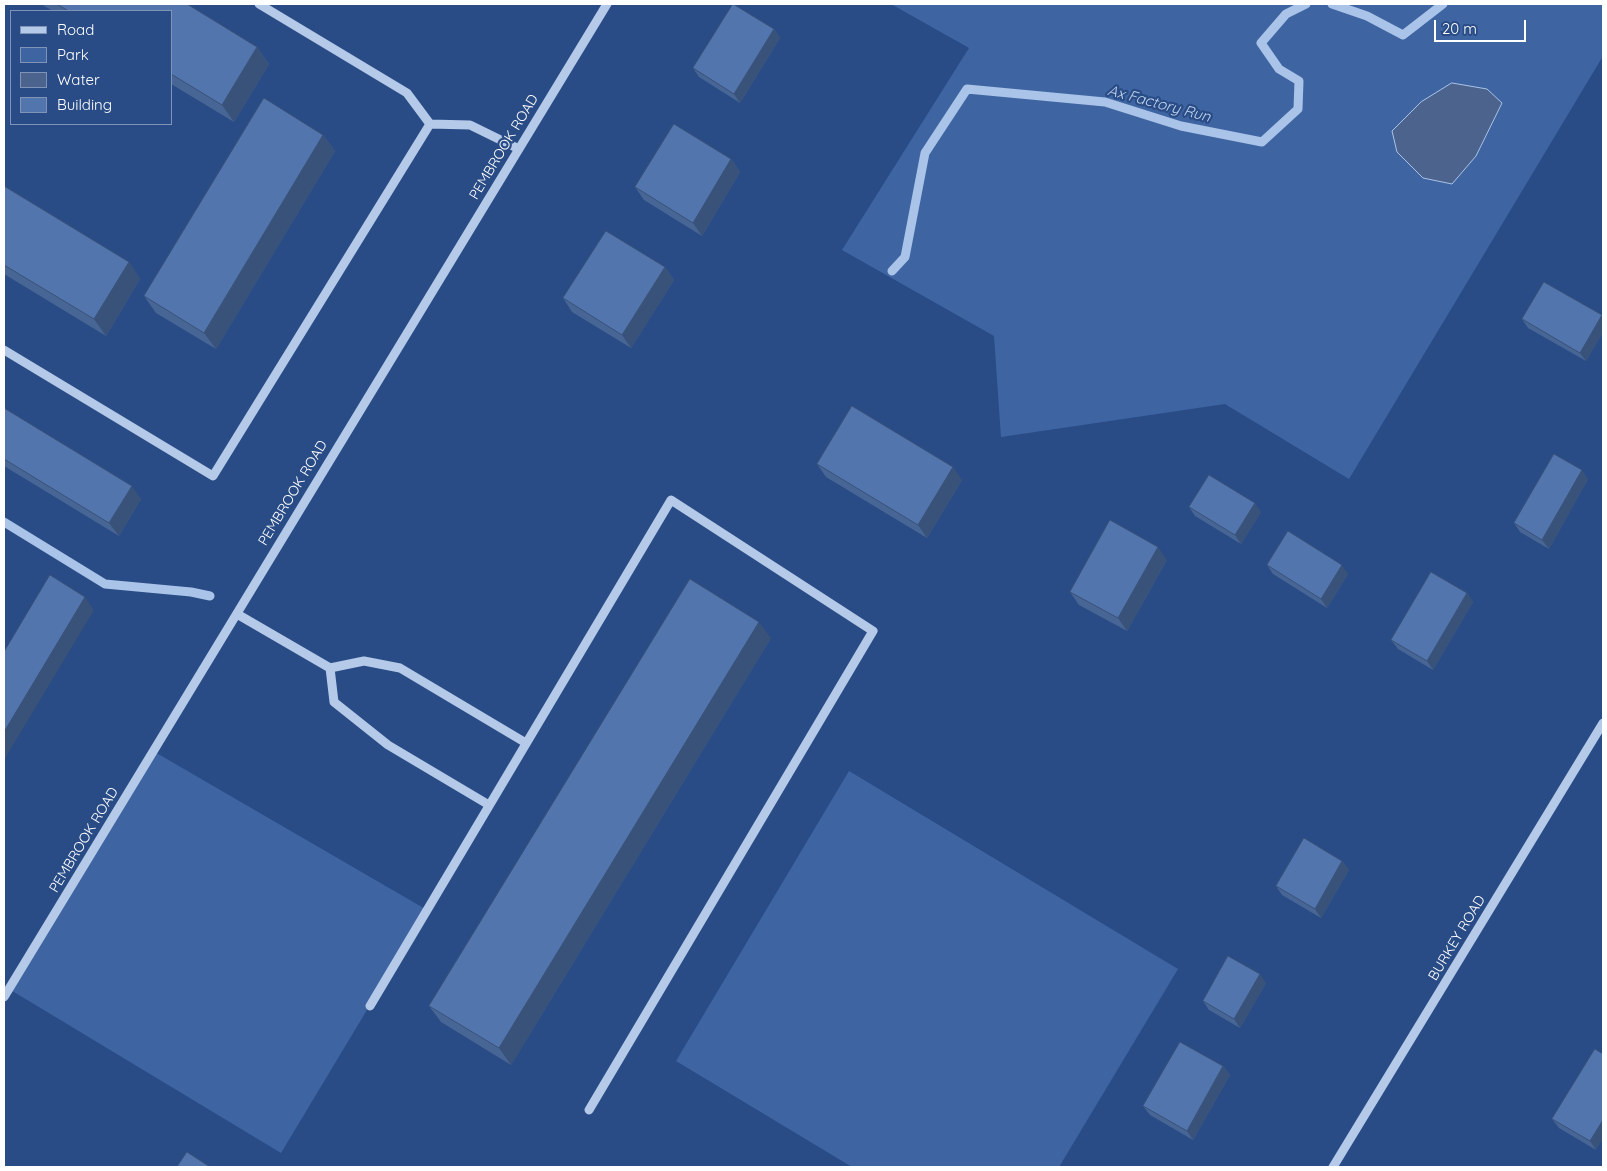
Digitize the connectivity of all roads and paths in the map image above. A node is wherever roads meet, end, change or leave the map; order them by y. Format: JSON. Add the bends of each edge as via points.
{"nodes":[{"id":1,"x":259,"y":4,"type":"edge"},
{"id":2,"x":607,"y":4,"type":"edge"},
{"id":3,"x":430,"y":124,"type":"junction"},
{"id":4,"x":519,"y":149,"type":"junction"},
{"id":5,"x":4,"y":350,"type":"edge"},
{"id":6,"x":237,"y":614,"type":"junction"},
{"id":7,"x":330,"y":668,"type":"junction"},
{"id":8,"x":1603,"y":723,"type":"edge"},
{"id":9,"x":526,"y":743,"type":"junction"},
{"id":10,"x":489,"y":805,"type":"junction"},
{"id":11,"x":4,"y":997,"type":"edge"},
{"id":12,"x":370,"y":1006,"type":"dead end"},
{"id":13,"x":589,"y":1110,"type":"dead end"},
{"id":14,"x":1333,"y":1167,"type":"edge"}],
"edges":[{"from":1,"to":3,"type":"street","via":[[408,93]]},
{"from":2,"to":4,"type":"street","name":"PEMBROOK ROAD"},
{"from":3,"to":4,"type":"street","via":[[470,124]]},
{"from":3,"to":5,"type":"street","via":[[213,476]]},
{"from":4,"to":6,"type":"street","name":"PEMBROOK ROAD"},
{"from":6,"to":7,"type":"street"},
{"from":6,"to":11,"type":"street","name":"PEMBROOK ROAD"},
{"from":7,"to":9,"type":"street","via":[[364,661],[400,668]]},
{"from":7,"to":10,"type":"street","via":[[334,702],[388,745]]},
{"from":8,"to":14,"type":"street","name":"BURKEY ROAD"},
{"from":9,"to":10,"type":"street"},
{"from":9,"to":13,"type":"street","via":[[671,500],[873,631]]},
{"from":10,"to":12,"type":"street"}]}
